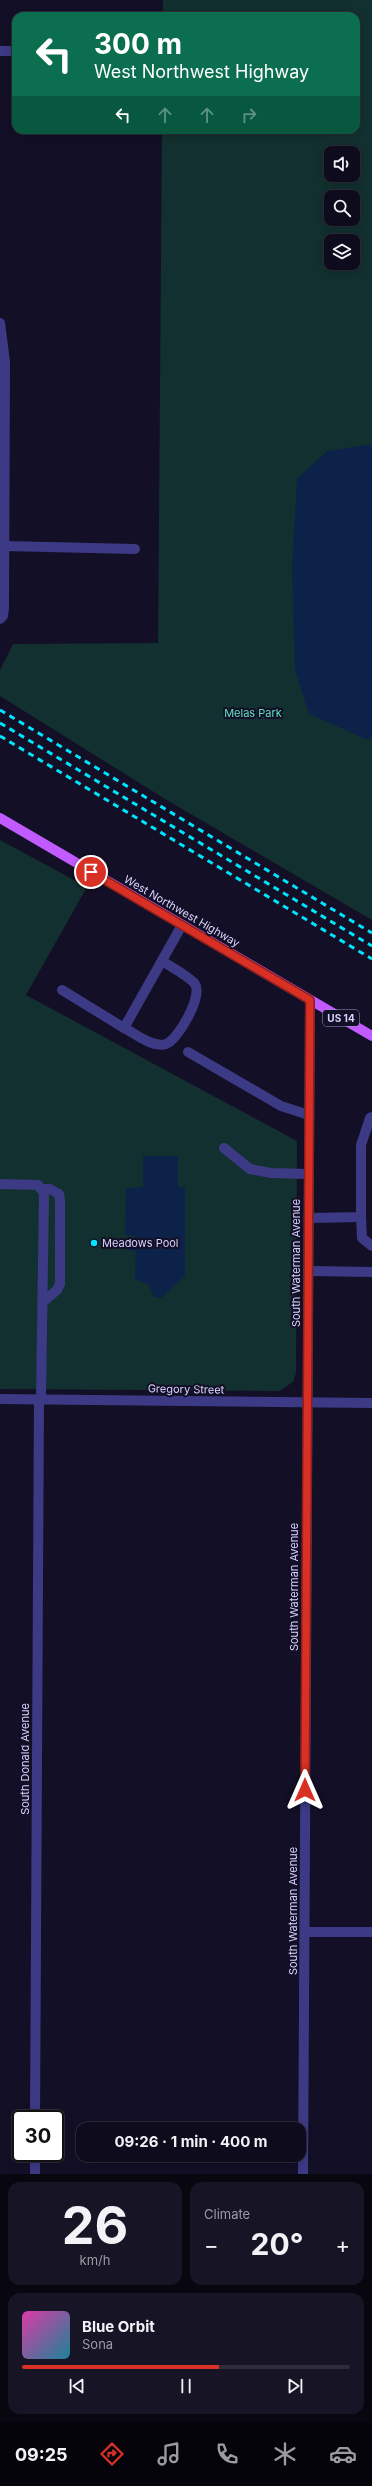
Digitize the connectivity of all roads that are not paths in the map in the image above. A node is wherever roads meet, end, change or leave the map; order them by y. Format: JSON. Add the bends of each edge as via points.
{"nodes":[{"id":1,"x":0,"y":51,"type":"edge"},
{"id":2,"x":12,"y":52,"type":"edge"},
{"id":3,"x":0,"y":323,"type":"edge"},
{"id":4,"x":3,"y":362,"type":"edge"},
{"id":5,"x":2,"y":424,"type":"edge"},
{"id":6,"x":4,"y":546,"type":"junction"},
{"id":7,"x":135,"y":549,"type":"dead end"},
{"id":8,"x":0,"y":619,"type":"edge"},
{"id":9,"x":0,"y":818,"type":"edge"},
{"id":10,"x":182,"y":925,"type":"junction"},
{"id":11,"x":162,"y":961,"type":"junction"},
{"id":12,"x":62,"y":990,"type":"dead end"},
{"id":13,"x":310,"y":1000,"type":"junction"},
{"id":14,"x":124,"y":1028,"type":"junction"},
{"id":15,"x":372,"y":1036,"type":"edge"},
{"id":16,"x":188,"y":1052,"type":"dead end"},
{"id":17,"x":309,"y":1115,"type":"junction"},
{"id":18,"x":372,"y":1117,"type":"edge"},
{"id":19,"x":224,"y":1148,"type":"dead end"},
{"id":20,"x":309,"y":1174,"type":"junction"},
{"id":21,"x":0,"y":1184,"type":"edge"},
{"id":22,"x":42,"y":1189,"type":"junction"},
{"id":23,"x":360,"y":1217,"type":"junction"},
{"id":24,"x":309,"y":1218,"type":"junction"},
{"id":25,"x":372,"y":1246,"type":"edge"},
{"id":26,"x":308,"y":1271,"type":"junction"},
{"id":27,"x":372,"y":1272,"type":"edge"},
{"id":28,"x":43,"y":1302,"type":"junction"},
{"id":29,"x":0,"y":1399,"type":"edge"},
{"id":30,"x":40,"y":1399,"type":"junction"},
{"id":31,"x":308,"y":1402,"type":"junction"},
{"id":32,"x":372,"y":1402,"type":"edge"},
{"id":33,"x":305,"y":1932,"type":"junction"},
{"id":34,"x":372,"y":1932,"type":"edge"},
{"id":35,"x":35,"y":2110,"type":"edge"},
{"id":36,"x":35,"y":2162,"type":"edge"},
{"id":37,"x":35,"y":2174,"type":"edge"},
{"id":38,"x":303,"y":2174,"type":"edge"}],
"edges":[{"from":1,"to":2,"type":"street"},
{"from":3,"to":4,"type":"street"},
{"from":4,"to":5,"type":"street"},
{"from":5,"to":6,"type":"street"},
{"from":6,"to":7,"type":"street"},
{"from":6,"to":8,"type":"street","via":[[4,608]]},
{"from":9,"to":10,"type":"main road","name":"West Northwest Highway","number":"US 14"},
{"from":10,"to":11,"type":"street"},
{"from":10,"to":13,"type":"main road","name":"West Northwest Highway","number":"US 14"},
{"from":11,"to":14,"type":"street"},
{"from":11,"to":14,"type":"street","via":[[195,984],[197,992],[196,1000],[175,1039],[166,1044],[153,1044]]},
{"from":12,"to":14,"type":"street"},
{"from":13,"to":15,"type":"main road","number":"US 14"},
{"from":13,"to":17,"type":"street","name":"South Waterman Avenue"},
{"from":16,"to":17,"type":"street","via":[[281,1106]]},
{"from":17,"to":20,"type":"street","name":"South Waterman Avenue"},
{"from":18,"to":23,"type":"street","via":[[361,1146]]},
{"from":19,"to":20,"type":"street","via":[[250,1169],[271,1173]]},
{"from":20,"to":24,"type":"street","name":"South Waterman Avenue"},
{"from":21,"to":22,"type":"street","via":[[31,1184]]},
{"from":22,"to":28,"type":"street","name":"South Donald Avenue","via":[[45,1201]]},
{"from":22,"to":28,"type":"street","via":[[55,1191],[59,1194],[60,1201],[60,1284]]},
{"from":23,"to":24,"type":"street"},
{"from":23,"to":25,"type":"street","via":[[362,1238]]},
{"from":24,"to":26,"type":"street","name":"South Waterman Avenue"},
{"from":26,"to":27,"type":"street"},
{"from":26,"to":31,"type":"street","name":"South Waterman Avenue"},
{"from":28,"to":30,"type":"street","name":"South Donald Avenue"},
{"from":29,"to":30,"type":"street","name":"Gregory Street"},
{"from":30,"to":31,"type":"street","name":"Gregory Street"},
{"from":30,"to":35,"type":"street","name":"South Donald Avenue"},
{"from":31,"to":32,"type":"street","name":"Gregory Street"},
{"from":31,"to":33,"type":"street","name":"South Waterman Avenue"},
{"from":33,"to":34,"type":"street"},
{"from":33,"to":38,"type":"street","name":"South Waterman Avenue"},
{"from":36,"to":37,"type":"street"}]}
